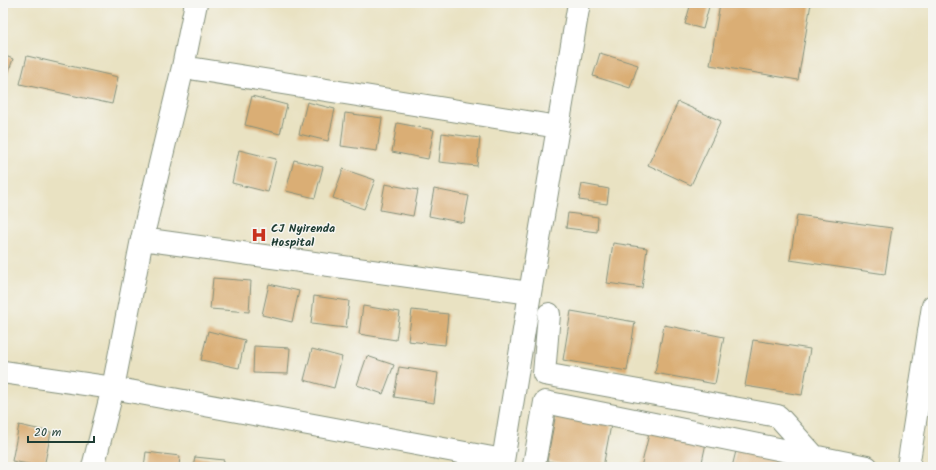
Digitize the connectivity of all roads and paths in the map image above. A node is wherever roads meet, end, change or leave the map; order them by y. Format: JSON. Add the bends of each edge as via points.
{"nodes":[{"id":1,"x":196,"y":3,"type":"edge"},
{"id":2,"x":579,"y":3,"type":"edge"},
{"id":3,"x":183,"y":67,"type":"junction"},
{"id":4,"x":558,"y":127,"type":"junction"},
{"id":5,"x":142,"y":239,"type":"junction"},
{"id":6,"x":530,"y":293,"type":"junction"},
{"id":7,"x":933,"y":306,"type":"edge"},
{"id":8,"x":549,"y":314,"type":"dead end"},
{"id":9,"x":3,"y":372,"type":"edge"},
{"id":10,"x":112,"y":388,"type":"junction"},
{"id":11,"x":815,"y":457,"type":"junction"},
{"id":12,"x":503,"y":464,"type":"edge"},
{"id":13,"x":534,"y":465,"type":"dead end"},
{"id":14,"x":93,"y":467,"type":"edge"},
{"id":15,"x":867,"y":467,"type":"edge"},
{"id":16,"x":908,"y":467,"type":"edge"}],
"edges":[{"from":1,"to":3,"type":"street"},
{"from":2,"to":4,"type":"street"},
{"from":3,"to":4,"type":"street"},
{"from":3,"to":5,"type":"street"},
{"from":4,"to":6,"type":"street"},
{"from":5,"to":6,"type":"street"},
{"from":5,"to":10,"type":"street"},
{"from":6,"to":12,"type":"street"},
{"from":7,"to":16,"type":"street"},
{"from":8,"to":11,"type":"street","via":[[544,374],[778,416]]},
{"from":9,"to":10,"type":"street"},
{"from":10,"to":12,"type":"street"},
{"from":10,"to":14,"type":"street"},
{"from":11,"to":13,"type":"street","via":[[545,402]]},
{"from":11,"to":15,"type":"street"}]}
